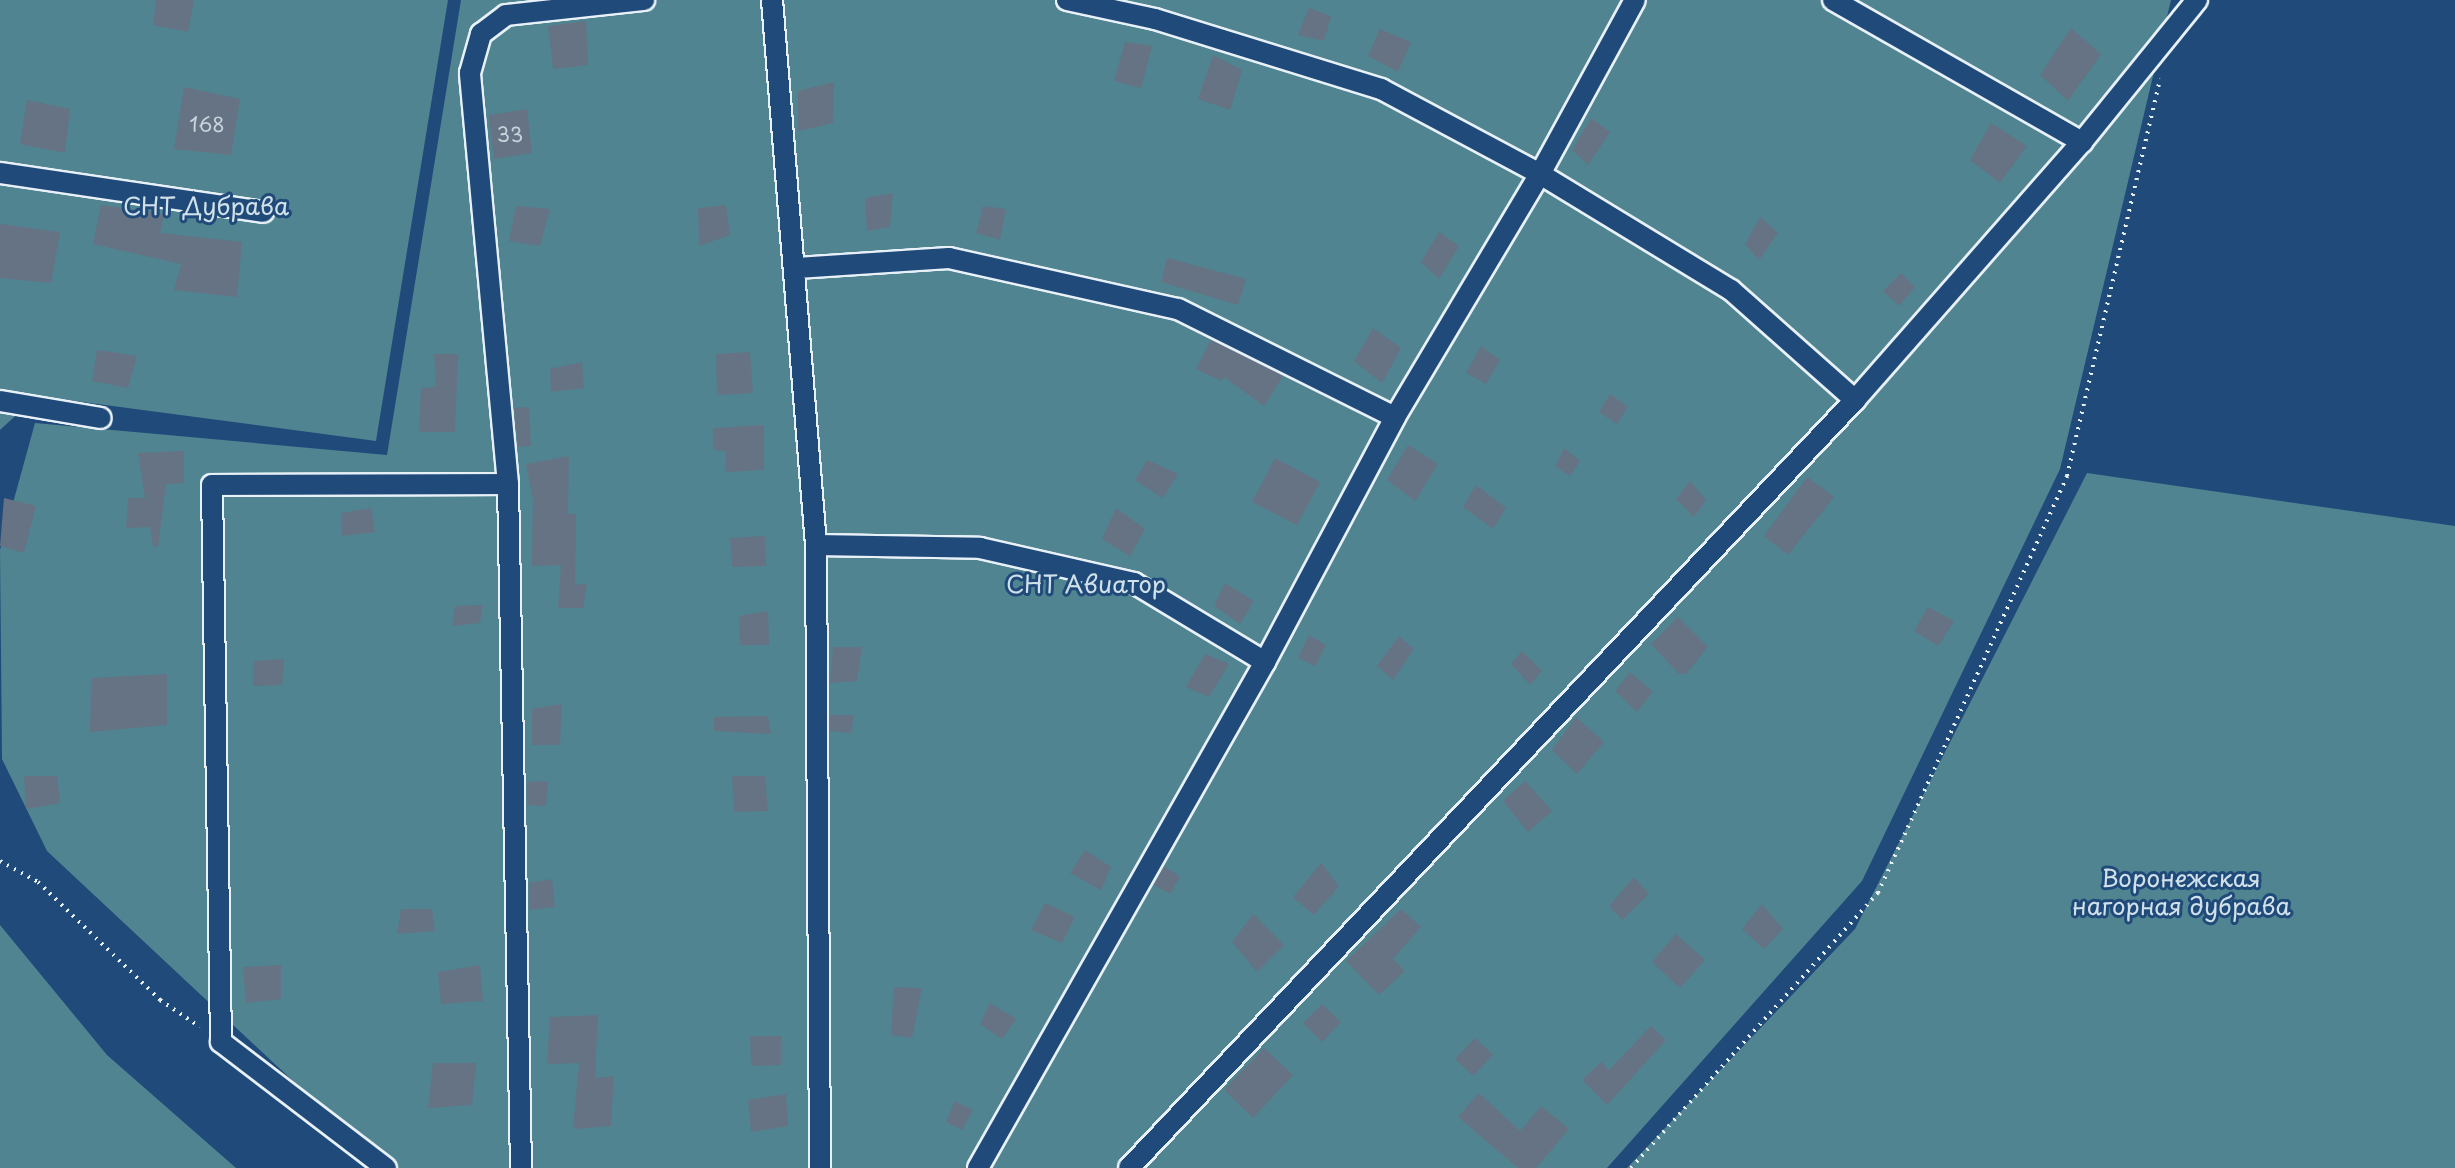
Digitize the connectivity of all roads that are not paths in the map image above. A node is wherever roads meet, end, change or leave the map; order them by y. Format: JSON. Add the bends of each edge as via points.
{"nodes":[{"id":1,"x":644,"y":0,"type":"edge"},
{"id":2,"x":772,"y":0,"type":"edge"},
{"id":3,"x":1067,"y":0,"type":"edge"},
{"id":4,"x":1635,"y":0,"type":"edge"},
{"id":5,"x":1833,"y":0,"type":"edge"},
{"id":6,"x":2197,"y":0,"type":"edge"},
{"id":7,"x":2082,"y":142,"type":"junction"},
{"id":8,"x":0,"y":173,"type":"edge"},
{"id":9,"x":1540,"y":174,"type":"junction"},
{"id":10,"x":263,"y":212,"type":"dead end"},
{"id":11,"x":797,"y":268,"type":"junction"},
{"id":12,"x":1855,"y":400,"type":"junction"},
{"id":13,"x":0,"y":401,"type":"edge"},
{"id":14,"x":1395,"y":417,"type":"junction"},
{"id":15,"x":101,"y":418,"type":"dead end"},
{"id":16,"x":508,"y":484,"type":"junction"},
{"id":17,"x":816,"y":545,"type":"junction"},
{"id":18,"x":1265,"y":662,"type":"junction"},
{"id":19,"x":386,"y":1168,"type":"edge"},
{"id":20,"x":521,"y":1168,"type":"edge"},
{"id":21,"x":820,"y":1168,"type":"edge"},
{"id":22,"x":978,"y":1168,"type":"edge"},
{"id":23,"x":1129,"y":1168,"type":"edge"}],
"edges":[{"from":1,"to":16,"type":"street","via":[[506,15],[489,24],[473,53],[470,73]]},
{"from":2,"to":11,"type":"street"},
{"from":3,"to":9,"type":"street","via":[[1155,19],[1381,89]]},
{"from":4,"to":9,"type":"street"},
{"from":5,"to":7,"type":"street"},
{"from":6,"to":7,"type":"street"},
{"from":7,"to":12,"type":"street"},
{"from":8,"to":10,"type":"street"},
{"from":9,"to":12,"type":"street","via":[[1731,290]]},
{"from":9,"to":14,"type":"street"},
{"from":11,"to":14,"type":"street","via":[[949,258],[1178,309]]},
{"from":11,"to":17,"type":"street"},
{"from":12,"to":23,"type":"street"},
{"from":13,"to":15,"type":"street"},
{"from":14,"to":18,"type":"street"},
{"from":16,"to":19,"type":"street","via":[[212,485],[221,1042]]},
{"from":16,"to":20,"type":"street"},
{"from":17,"to":18,"type":"street","via":[[980,548],[1134,583]]},
{"from":17,"to":21,"type":"street"},
{"from":18,"to":22,"type":"street"}]}
